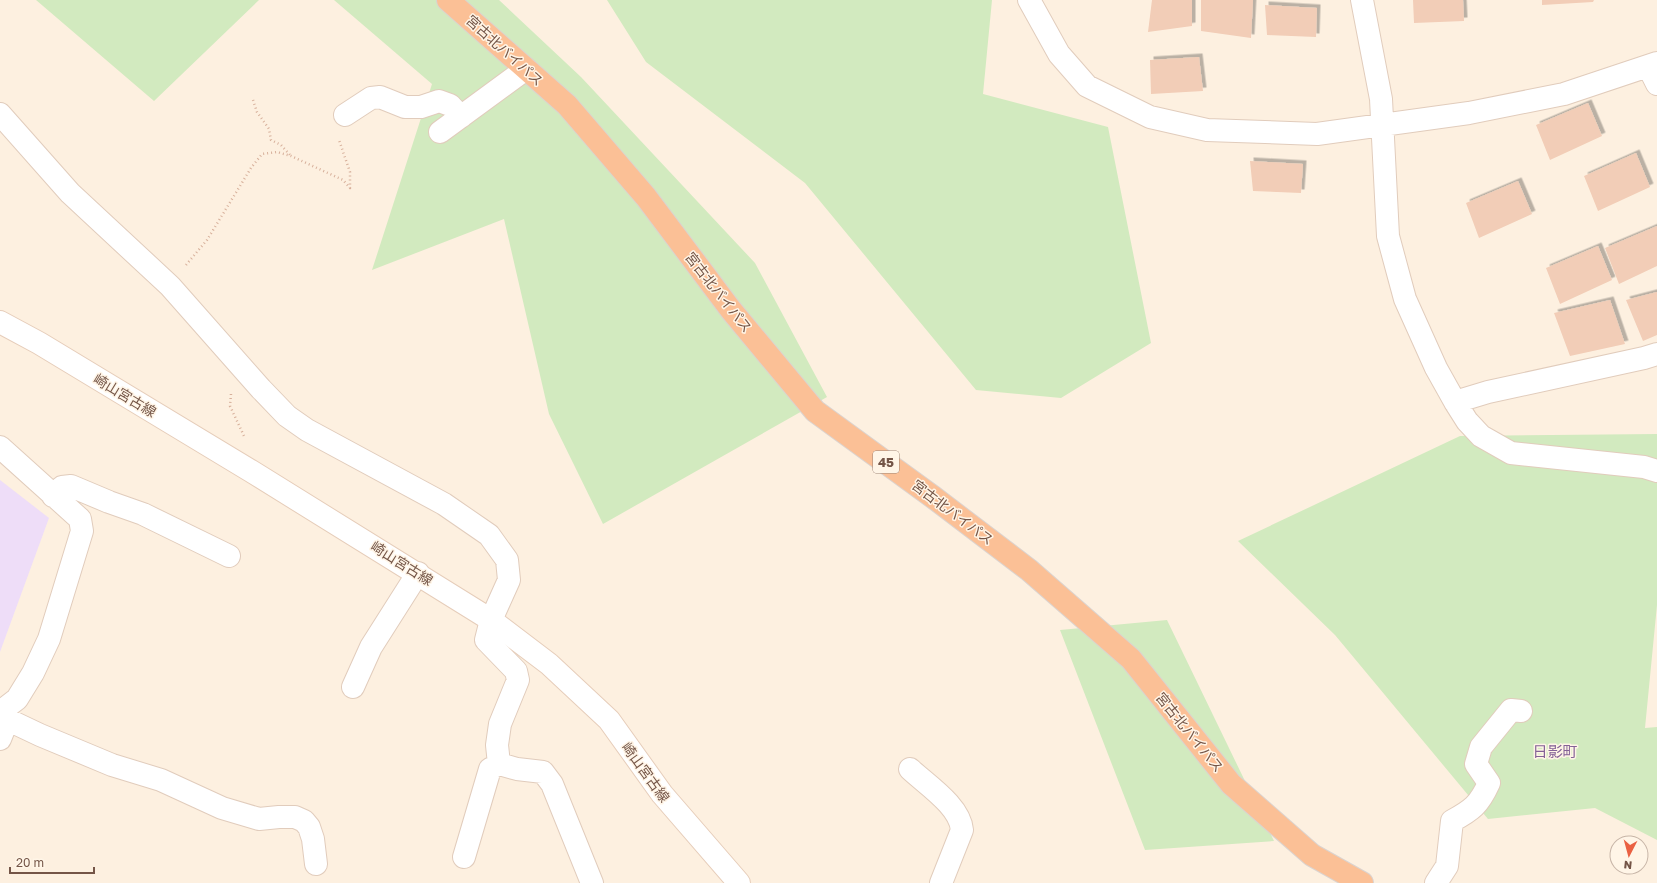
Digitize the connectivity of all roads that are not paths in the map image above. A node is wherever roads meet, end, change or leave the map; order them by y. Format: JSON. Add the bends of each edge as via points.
{"nodes":[{"id":1,"x":448,"y":0,"type":"edge"},
{"id":2,"x":1029,"y":0,"type":"edge"},
{"id":3,"x":1362,"y":0,"type":"edge"},
{"id":4,"x":526,"y":69,"type":"junction"},
{"id":5,"x":1654,"y":71,"type":"edge"},
{"id":6,"x":0,"y":114,"type":"edge"},
{"id":7,"x":345,"y":116,"type":"road end"},
{"id":8,"x":461,"y":117,"type":"junction"},
{"id":9,"x":1384,"y":125,"type":"junction"},
{"id":10,"x":440,"y":132,"type":"dead end"},
{"id":11,"x":0,"y":322,"type":"edge"},
{"id":12,"x":1657,"y":354,"type":"edge"},
{"id":13,"x":1455,"y":402,"type":"junction"},
{"id":14,"x":0,"y":447,"type":"edge"},
{"id":15,"x":1657,"y":471,"type":"edge"},
{"id":16,"x":54,"y":496,"type":"junction"},
{"id":17,"x":230,"y":556,"type":"dead end"},
{"id":18,"x":418,"y":573,"type":"junction"},
{"id":19,"x":491,"y":620,"type":"junction"},
{"id":20,"x":353,"y":687,"type":"dead end"},
{"id":21,"x":1521,"y":711,"type":"dead end"},
{"id":22,"x":2,"y":716,"type":"edge"},
{"id":23,"x":0,"y":739,"type":"edge"},
{"id":24,"x":499,"y":764,"type":"junction"},
{"id":25,"x":910,"y":768,"type":"dead end"},
{"id":26,"x":464,"y":857,"type":"dead end"},
{"id":27,"x":316,"y":864,"type":"dead end"},
{"id":28,"x":592,"y":883,"type":"edge"},
{"id":29,"x":739,"y":883,"type":"edge"},
{"id":30,"x":941,"y":883,"type":"edge"},
{"id":31,"x":1362,"y":883,"type":"edge"},
{"id":32,"x":1436,"y":883,"type":"edge"}],
"edges":[{"from":1,"to":4,"type":"highway","name":"宮古北バイパス","number":"45"},
{"from":2,"to":9,"type":"street","via":[[1059,54],[1087,86],[1150,116],[1207,130],[1317,134]]},
{"from":3,"to":9,"type":"street"},
{"from":4,"to":8,"type":"street"},
{"from":4,"to":31,"type":"highway","name":"宮古北バイパス","number":"45","via":[[567,106],[641,192],[731,310],[815,411],[1029,570],[1131,659],[1231,784],[1312,855]]},
{"from":5,"to":9,"type":"street","via":[[1564,94],[1469,113]]},
{"from":6,"to":19,"type":"street","via":[[70,194],[170,286],[287,416],[307,430],[444,504],[489,535],[507,560],[509,580]]},
{"from":7,"to":8,"type":"street","via":[[371,98],[380,97],[405,107],[439,101],[450,105]]},
{"from":8,"to":10,"type":"street"},
{"from":9,"to":13,"type":"street","via":[[1388,236],[1405,299],[1436,368]]},
{"from":11,"to":18,"type":"street","name":"崎山宮古線","via":[[39,343]]},
{"from":12,"to":13,"type":"street","via":[[1488,392]]},
{"from":13,"to":15,"type":"street","via":[[1467,421],[1481,436],[1510,453],[1644,467]]},
{"from":14,"to":16,"type":"street"},
{"from":16,"to":17,"type":"street","via":[[62,487],[71,486],[142,514]]},
{"from":16,"to":22,"type":"street","via":[[80,519],[82,531],[49,639],[33,673],[17,699]]},
{"from":18,"to":19,"type":"street","name":"崎山宮古線"},
{"from":18,"to":20,"type":"street","via":[[371,647]]},
{"from":19,"to":24,"type":"street","via":[[486,640],[516,671],[518,680],[500,724],[497,745]]},
{"from":19,"to":29,"type":"street","name":"崎山宮古線","via":[[549,664],[609,720],[662,794]]},
{"from":21,"to":32,"type":"street","via":[[1511,710],[1481,747],[1476,764],[1489,783],[1471,811],[1452,821],[1447,866]]},
{"from":22,"to":23,"type":"street"},
{"from":22,"to":27,"type":"street","via":[[40,735],[112,765],[161,780],[222,808],[259,819],[295,817],[304,821],[313,839]]},
{"from":24,"to":26,"type":"street","via":[[490,769]]},
{"from":24,"to":28,"type":"street","via":[[543,772],[552,784]]},
{"from":25,"to":30,"type":"street","via":[[941,796],[961,824],[962,830]]}]}
